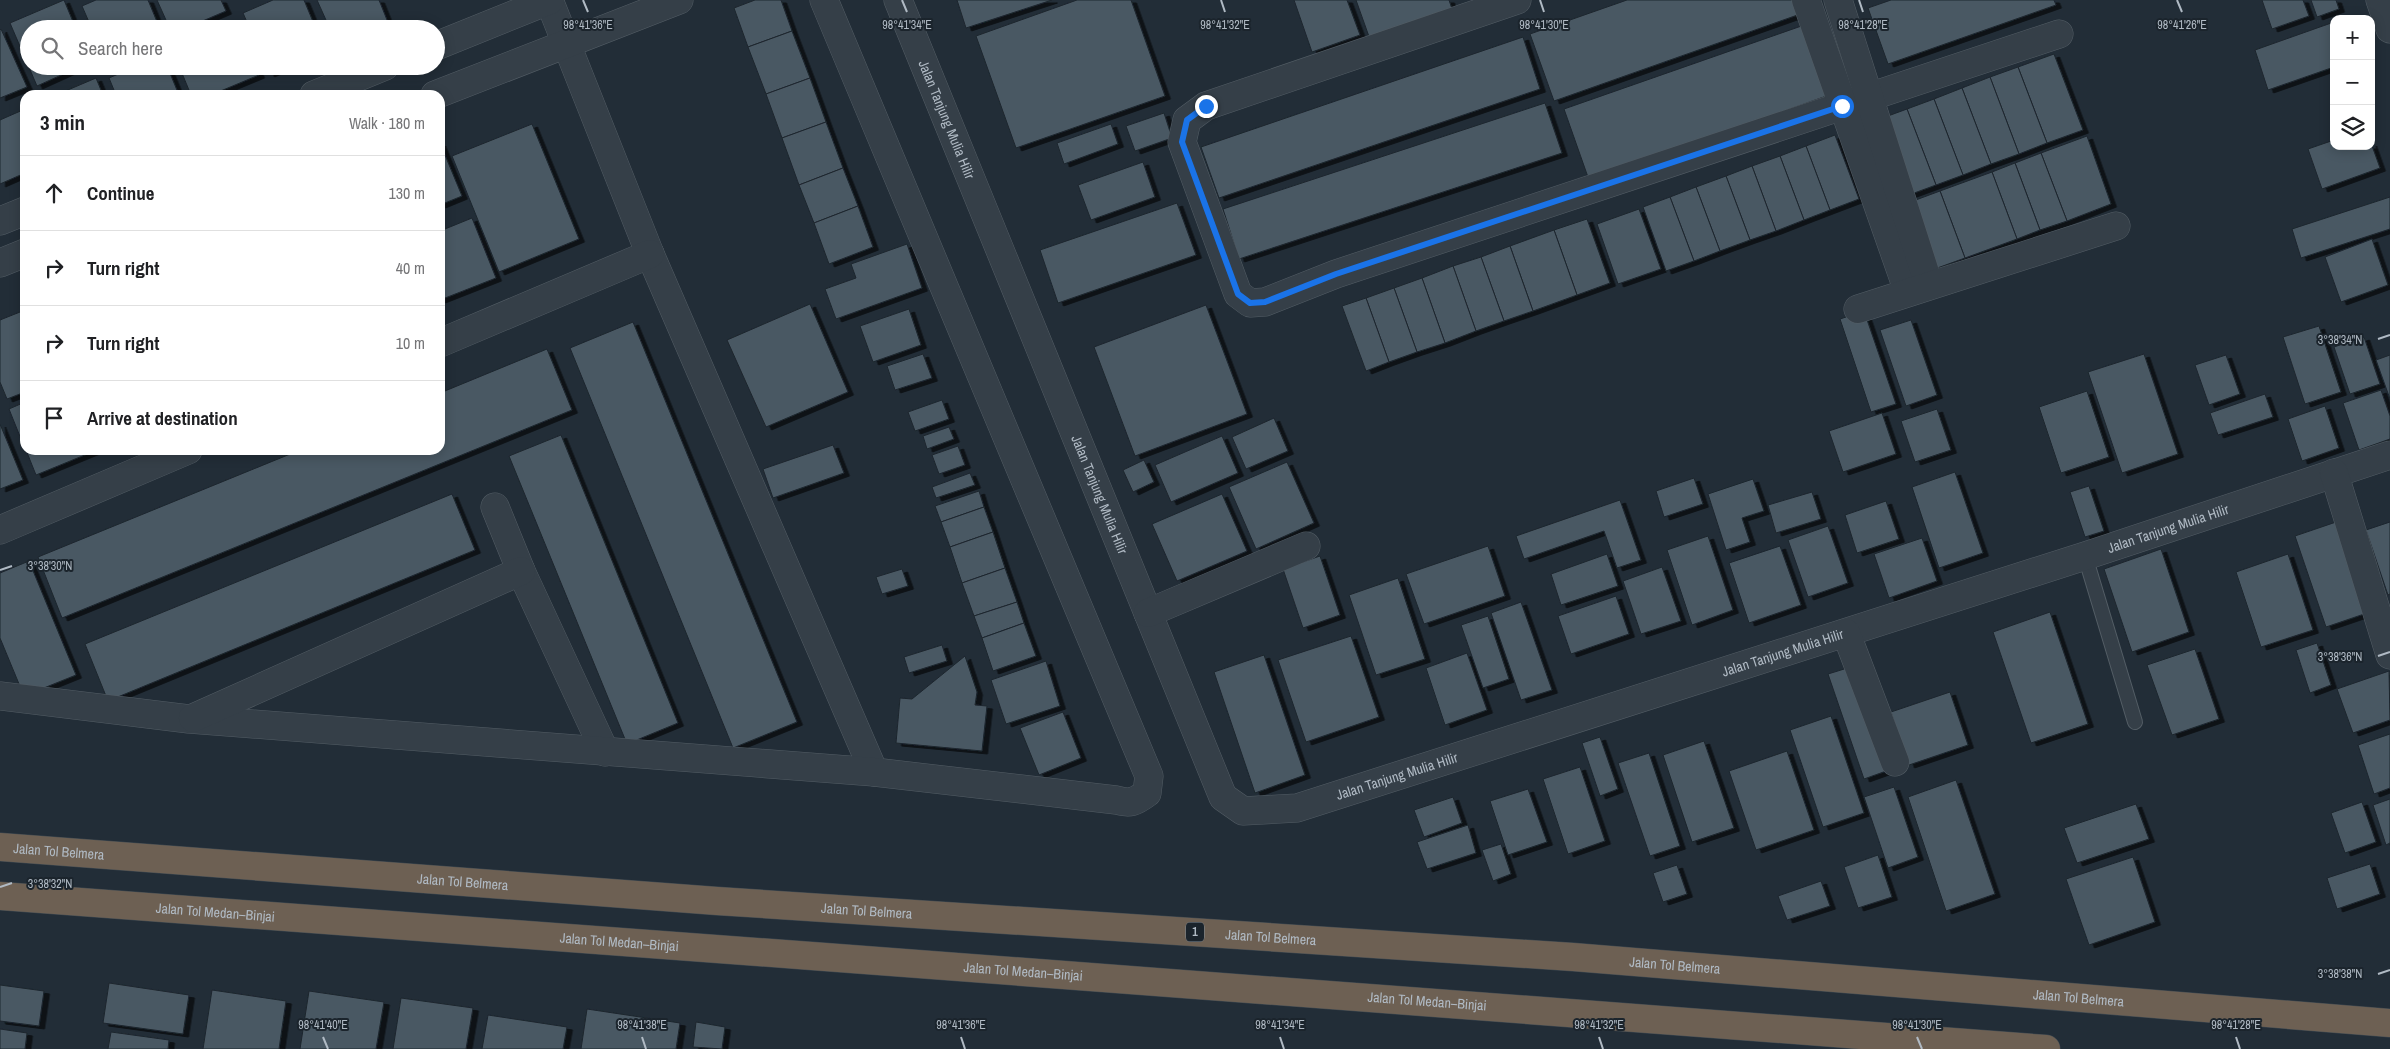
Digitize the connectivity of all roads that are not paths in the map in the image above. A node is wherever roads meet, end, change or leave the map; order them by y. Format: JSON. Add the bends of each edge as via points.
{"nodes":[{"id":1,"x":549,"y":0,"type":"edge"},
{"id":2,"x":678,"y":0,"type":"edge"},
{"id":3,"x":824,"y":0,"type":"edge"},
{"id":4,"x":898,"y":0,"type":"edge"},
{"id":5,"x":1517,"y":0,"type":"edge"},
{"id":6,"x":1806,"y":0,"type":"edge"},
{"id":7,"x":1838,"y":0,"type":"edge"},
{"id":8,"x":2380,"y":0,"type":"edge"},
{"id":9,"x":2390,"y":29,"type":"edge"},
{"id":10,"x":2059,"y":34,"type":"dead end"},
{"id":11,"x":445,"y":42,"type":"edge"},
{"id":12,"x":567,"y":44,"type":"junction"},
{"id":13,"x":363,"y":75,"type":"edge"},
{"id":14,"x":326,"y":90,"type":"edge"},
{"id":15,"x":445,"y":91,"type":"edge"},
{"id":16,"x":1869,"y":96,"type":"junction"},
{"id":17,"x":1842,"y":106,"type":"junction"},
{"id":18,"x":20,"y":213,"type":"edge"},
{"id":19,"x":0,"y":221,"type":"edge"},
{"id":20,"x":2116,"y":226,"type":"dead end"},
{"id":21,"x":650,"y":254,"type":"junction"},
{"id":22,"x":20,"y":255,"type":"edge"},
{"id":23,"x":0,"y":263,"type":"edge"},
{"id":24,"x":1918,"y":288,"type":"junction"},
{"id":25,"x":1858,"y":309,"type":"dead end"},
{"id":26,"x":445,"y":341,"type":"edge"},
{"id":27,"x":176,"y":455,"type":"edge"},
{"id":28,"x":2390,"y":455,"type":"edge"},
{"id":29,"x":2334,"y":473,"type":"junction"},
{"id":30,"x":495,"y":507,"type":"dead end"},
{"id":31,"x":0,"y":530,"type":"edge"},
{"id":32,"x":1306,"y":546,"type":"dead end"},
{"id":33,"x":2085,"y":556,"type":"junction"},
{"id":34,"x":521,"y":571,"type":"junction"},
{"id":35,"x":1148,"y":613,"type":"junction"},
{"id":36,"x":1846,"y":632,"type":"junction"},
{"id":37,"x":2390,"y":655,"type":"edge"},
{"id":38,"x":0,"y":696,"type":"edge"},
{"id":39,"x":189,"y":719,"type":"junction"},
{"id":40,"x":2135,"y":722,"type":"dead end"},
{"id":41,"x":606,"y":752,"type":"junction"},
{"id":42,"x":1895,"y":762,"type":"dead end"},
{"id":43,"x":874,"y":772,"type":"junction"},
{"id":44,"x":0,"y":847,"type":"edge"},
{"id":45,"x":0,"y":896,"type":"edge"},
{"id":46,"x":2390,"y":1023,"type":"edge"},
{"id":47,"x":2046,"y":1049,"type":"edge"}],
"edges":[{"from":1,"to":11,"type":"street"},
{"from":1,"to":12,"type":"street"},
{"from":2,"to":12,"type":"street"},
{"from":3,"to":43,"type":"street","via":[[1150,776],[1147,793],[1133,803],[1127,803]]},
{"from":4,"to":35,"type":"street","name":"Jalan Tanjung Mulia Hilir"},
{"from":5,"to":17,"type":"street","via":[[1206,106],[1187,120],[1182,142],[1238,294],[1250,303],[1265,302],[1336,274]]},
{"from":6,"to":17,"type":"street"},
{"from":7,"to":16,"type":"street"},
{"from":8,"to":9,"type":"street"},
{"from":10,"to":16,"type":"street"},
{"from":12,"to":15,"type":"street"},
{"from":12,"to":21,"type":"street"},
{"from":13,"to":14,"type":"street"},
{"from":16,"to":17,"type":"street"},
{"from":16,"to":24,"type":"street"},
{"from":17,"to":24,"type":"street"},
{"from":18,"to":19,"type":"street"},
{"from":20,"to":24,"type":"street"},
{"from":21,"to":26,"type":"street"},
{"from":21,"to":43,"type":"street"},
{"from":22,"to":23,"type":"street"},
{"from":24,"to":25,"type":"street"},
{"from":27,"to":31,"type":"street"},
{"from":28,"to":29,"type":"street","name":"Jalan Tanjung Mulia Hilir"},
{"from":29,"to":33,"type":"street","name":"Jalan Tanjung Mulia Hilir"},
{"from":29,"to":37,"type":"street"},
{"from":30,"to":34,"type":"street"},
{"from":32,"to":35,"type":"street"},
{"from":33,"to":36,"type":"street","name":"Jalan Tanjung Mulia Hilir"},
{"from":33,"to":40,"type":"lane"},
{"from":34,"to":39,"type":"street"},
{"from":34,"to":41,"type":"street"},
{"from":35,"to":36,"type":"street","name":"Jalan Tanjung Mulia Hilir","via":[[1223,797],[1243,811],[1297,808]]},
{"from":36,"to":42,"type":"street"},
{"from":38,"to":39,"type":"street"},
{"from":39,"to":41,"type":"street"},
{"from":41,"to":43,"type":"street"},
{"from":44,"to":46,"type":"highway","name":"Jalan Tol Belmera","number":"1","via":[[707,900],[1573,957]]},
{"from":45,"to":47,"type":"highway","name":"Jalan Tol Medan–Binjai","via":[[1546,1009]]}]}
